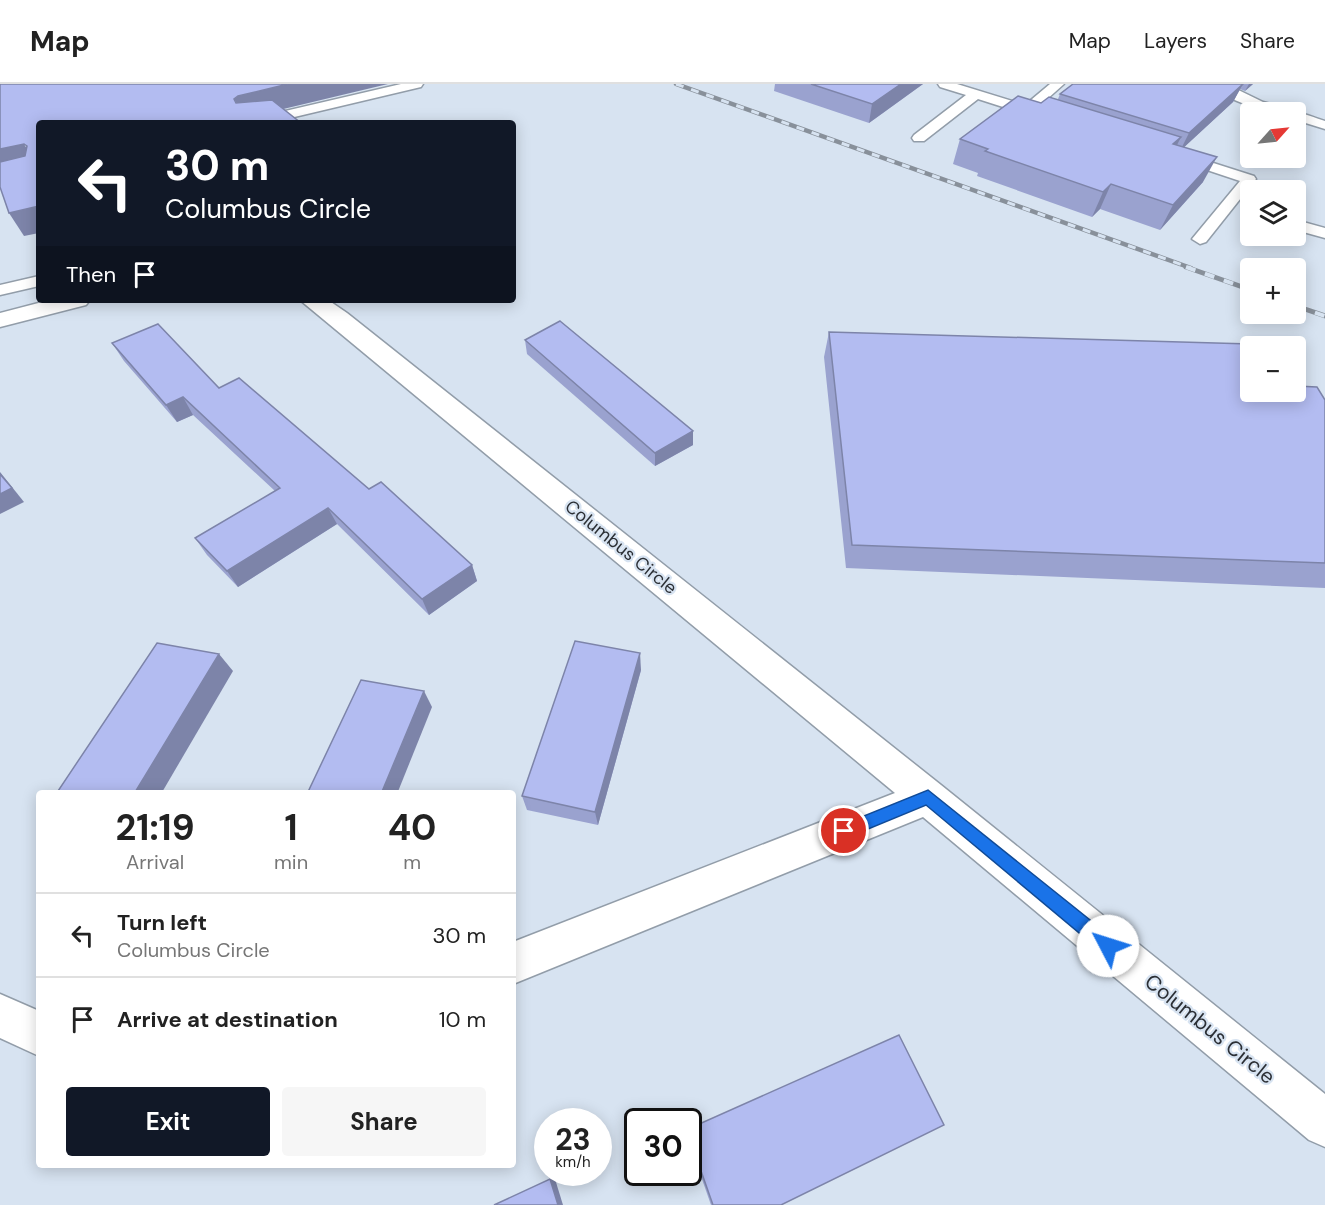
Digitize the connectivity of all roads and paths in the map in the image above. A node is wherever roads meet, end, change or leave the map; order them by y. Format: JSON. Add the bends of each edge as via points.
{"nodes":[{"id":1,"x":417,"y":84,"type":"edge"},
{"id":2,"x":944,"y":84,"type":"edge"},
{"id":3,"x":1058,"y":84,"type":"edge"},
{"id":4,"x":1215,"y":84,"type":"edge"},
{"id":5,"x":976,"y":94,"type":"junction"},
{"id":6,"x":1252,"y":102,"type":"edge"},
{"id":7,"x":1027,"y":110,"type":"junction"},
{"id":8,"x":1049,"y":117,"type":"edge"},
{"id":9,"x":1306,"y":119,"type":"edge"},
{"id":10,"x":265,"y":120,"type":"edge"},
{"id":11,"x":1325,"y":125,"type":"edge"},
{"id":12,"x":919,"y":138,"type":"dead end"},
{"id":13,"x":1173,"y":155,"type":"edge"},
{"id":14,"x":1306,"y":228,"type":"edge"},
{"id":15,"x":1325,"y":233,"type":"edge"},
{"id":16,"x":1200,"y":239,"type":"dead end"},
{"id":17,"x":36,"y":282,"type":"edge"},
{"id":18,"x":0,"y":290,"type":"edge"},
{"id":19,"x":66,"y":303,"type":"edge"},
{"id":20,"x":320,"y":303,"type":"edge"},
{"id":21,"x":0,"y":320,"type":"edge"},
{"id":22,"x":928,"y":797,"type":"junction"},
{"id":23,"x":516,"y":962,"type":"edge"},
{"id":24,"x":0,"y":1016,"type":"edge"},
{"id":25,"x":36,"y":1033,"type":"edge"},
{"id":26,"x":1325,"y":1124,"type":"edge"}],
"edges":[{"from":1,"to":10,"type":"lane"},
{"from":2,"to":5,"type":"lane"},
{"from":3,"to":7,"type":"lane"},
{"from":4,"to":6,"type":"lane"},
{"from":5,"to":7,"type":"lane"},
{"from":5,"to":12,"type":"lane"},
{"from":7,"to":8,"type":"lane"},
{"from":9,"to":11,"type":"lane"},
{"from":13,"to":16,"type":"lane","via":[[1249,179],[1234,207]]},
{"from":14,"to":15,"type":"lane"},
{"from":17,"to":18,"type":"lane"},
{"from":19,"to":21,"type":"street"},
{"from":20,"to":22,"type":"street","name":"Columbus Circle"},
{"from":22,"to":23,"type":"street"},
{"from":22,"to":26,"type":"street","name":"Columbus Circle"},
{"from":24,"to":25,"type":"street"}]}
